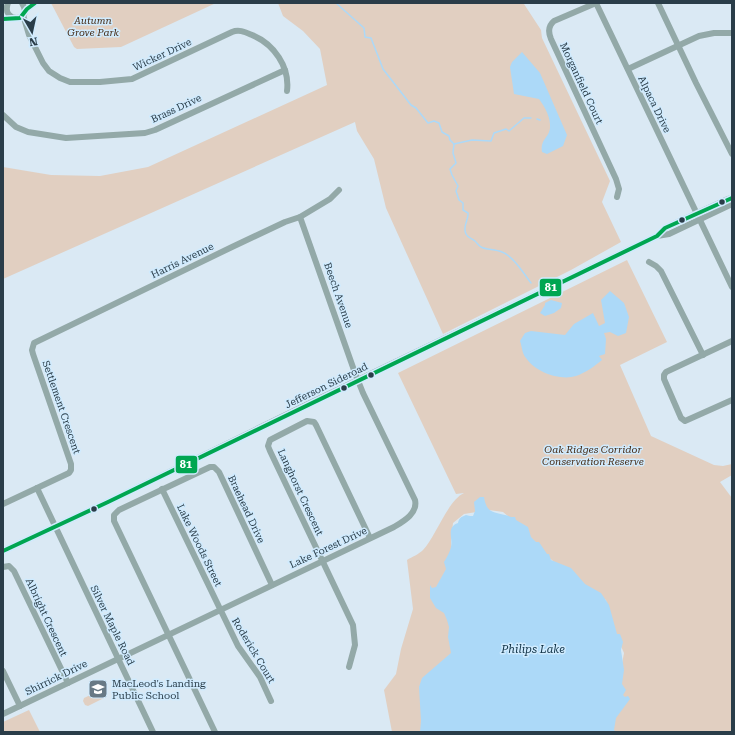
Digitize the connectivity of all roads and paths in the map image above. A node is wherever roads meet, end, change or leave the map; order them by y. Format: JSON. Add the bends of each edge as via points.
{"nodes":[{"id":1,"x":22,"y":3,"type":"edge"},
{"id":2,"x":35,"y":3,"type":"edge"},
{"id":3,"x":596,"y":3,"type":"edge"},
{"id":4,"x":658,"y":3,"type":"edge"},
{"id":5,"x":6,"y":6,"type":"edge"},
{"id":6,"x":24,"y":13,"type":"junction"},
{"id":7,"x":13,"y":18,"type":"junction"},
{"id":8,"x":3,"y":19,"type":"edge"},
{"id":9,"x":732,"y":33,"type":"edge"},
{"id":10,"x":29,"y":35,"type":"junction"},
{"id":11,"x":678,"y":46,"type":"junction"},
{"id":12,"x":628,"y":69,"type":"junction"},
{"id":13,"x":285,"y":70,"type":"junction"},
{"id":14,"x":287,"y":91,"type":"dead end"},
{"id":15,"x":3,"y":115,"type":"edge"},
{"id":16,"x":732,"y":154,"type":"edge"},
{"id":17,"x":339,"y":190,"type":"dead end"},
{"id":18,"x":617,"y":197,"type":"dead end"},
{"id":19,"x":732,"y":198,"type":"edge"},
{"id":20,"x":732,"y":202,"type":"edge"},
{"id":21,"x":697,"y":213,"type":"junction"},
{"id":22,"x":300,"y":217,"type":"junction"},
{"id":23,"x":700,"y":219,"type":"junction"},
{"id":24,"x":657,"y":236,"type":"junction"},
{"id":25,"x":648,"y":262,"type":"dead end"},
{"id":26,"x":732,"y":287,"type":"edge"},
{"id":27,"x":732,"y":341,"type":"edge"},
{"id":28,"x":32,"y":345,"type":"joint"},
{"id":29,"x":703,"y":355,"type":"junction"},
{"id":30,"x":358,"y":380,"type":"junction"},
{"id":31,"x":732,"y":400,"type":"edge"},
{"id":32,"x":37,"y":488,"type":"junction"},
{"id":33,"x":162,"y":489,"type":"junction"},
{"id":34,"x":3,"y":504,"type":"edge"},
{"id":35,"x":56,"y":527,"type":"junction"},
{"id":36,"x":370,"y":538,"type":"junction"},
{"id":37,"x":3,"y":551,"type":"edge"},
{"id":38,"x":323,"y":561,"type":"junction"},
{"id":39,"x":3,"y":567,"type":"edge"},
{"id":40,"x":272,"y":585,"type":"junction"},
{"id":41,"x":220,"y":610,"type":"junction"},
{"id":42,"x":168,"y":634,"type":"junction"},
{"id":43,"x":118,"y":659,"type":"junction"},
{"id":44,"x":349,"y":667,"type":"dead end"},
{"id":45,"x":3,"y":670,"type":"edge"},
{"id":46,"x":68,"y":683,"type":"junction"},
{"id":47,"x":271,"y":701,"type":"dead end"},
{"id":48,"x":20,"y":706,"type":"junction"},
{"id":49,"x":3,"y":714,"type":"edge"},
{"id":50,"x":153,"y":732,"type":"edge"},
{"id":51,"x":215,"y":732,"type":"edge"}],
"edges":[{"from":1,"to":6,"type":"street","name":"Wicker Drive"},
{"from":2,"to":6,"type":"street"},
{"from":3,"to":12,"type":"street","name":"Alpaca Drive"},
{"from":3,"to":18,"type":"street","name":"Morganfield Court","via":[[554,21],[548,31],[616,179]]},
{"from":4,"to":11,"type":"street"},
{"from":5,"to":7,"type":"street","name":"Wicker Drive","via":[[7,14]]},
{"from":6,"to":7,"type":"street"},
{"from":6,"to":10,"type":"street","name":"Wicker Drive"},
{"from":7,"to":8,"type":"street"},
{"from":7,"to":10,"type":"street","name":"Wicker Drive"},
{"from":9,"to":11,"type":"street","via":[[706,34]]},
{"from":10,"to":13,"type":"street","name":"Wicker Drive","via":[[49,71],[70,82],[132,79],[237,30],[266,42],[279,57]]},
{"from":11,"to":12,"type":"street"},
{"from":11,"to":16,"type":"street"},
{"from":12,"to":21,"type":"street","name":"Alpaca Drive"},
{"from":13,"to":14,"type":"street","name":"Wicker Drive"},
{"from":13,"to":15,"type":"street","name":"Brass Drive","via":[[145,133],[73,138],[51,136],[16,127]]},
{"from":17,"to":22,"type":"street","name":"Harris Avenue","via":[[330,199]]},
{"from":19,"to":21,"type":"street","name":"Jefferson Sideroad"},
{"from":20,"to":23,"type":"street","name":"Jefferson Sideroad"},
{"from":21,"to":23,"type":"street","name":"Alpaca Drive"},
{"from":21,"to":24,"type":"street","name":"Jefferson Sideroad","via":[[665,228]]},
{"from":22,"to":28,"type":"street","name":"Harris Avenue","via":[[85,317]]},
{"from":22,"to":30,"type":"street","name":"Beech Avenue"},
{"from":23,"to":24,"type":"street","name":"Jefferson Sideroad","via":[[668,234]]},
{"from":23,"to":26,"type":"street","name":"Alpaca Drive"},
{"from":24,"to":30,"type":"street","name":"Jefferson Sideroad"},
{"from":25,"to":29,"type":"street","via":[[661,271]]},
{"from":27,"to":29,"type":"street"},
{"from":28,"to":32,"type":"street","name":"Settlement Crescent","via":[[72,467],[69,474]]},
{"from":29,"to":31,"type":"street","via":[[664,375],[665,383],[681,418],[685,421],[690,420]]},
{"from":30,"to":35,"type":"street","name":"Jefferson Sideroad"},
{"from":30,"to":36,"type":"street","name":"Lake Forest Drive","via":[[416,503],[414,510],[406,519]]},
{"from":32,"to":34,"type":"street","name":"Settlement Crescent"},
{"from":32,"to":35,"type":"street","name":"Silver Maple Road"},
{"from":33,"to":40,"type":"street","name":"Braehead Drive","via":[[210,467],[217,469]]},
{"from":33,"to":41,"type":"street","name":"Lake Woods Street"},
{"from":33,"to":42,"type":"street","name":"Braehead Drive","via":[[119,510],[114,518]]},
{"from":35,"to":37,"type":"street","name":"Jefferson Sideroad"},
{"from":35,"to":43,"type":"street","name":"Silver Maple Road"},
{"from":36,"to":38,"type":"street","name":"Lake Forest Drive"},
{"from":36,"to":38,"type":"street","name":"Langhorst Crescent","via":[[314,422],[307,421],[272,438],[268,443],[270,451]]},
{"from":38,"to":40,"type":"street","name":"Lake Forest Drive"},
{"from":38,"to":44,"type":"street","via":[[353,626],[355,645]]},
{"from":39,"to":46,"type":"street","name":"Albright Crescent","via":[[9,566],[14,570]]},
{"from":40,"to":41,"type":"street","name":"Lake Forest Drive"},
{"from":41,"to":42,"type":"street","name":"Lake Forest Drive"},
{"from":41,"to":47,"type":"street","name":"Roderick Court","via":[[238,646],[260,677]]},
{"from":42,"to":43,"type":"street","name":"Lake Forest Drive"},
{"from":42,"to":51,"type":"street"},
{"from":43,"to":46,"type":"street","name":"Shirrick Drive"},
{"from":43,"to":50,"type":"street","name":"Silver Maple Road"},
{"from":45,"to":48,"type":"street"},
{"from":46,"to":48,"type":"street","name":"Shirrick Drive"},
{"from":48,"to":49,"type":"street","name":"Shirrick Drive"}]}
